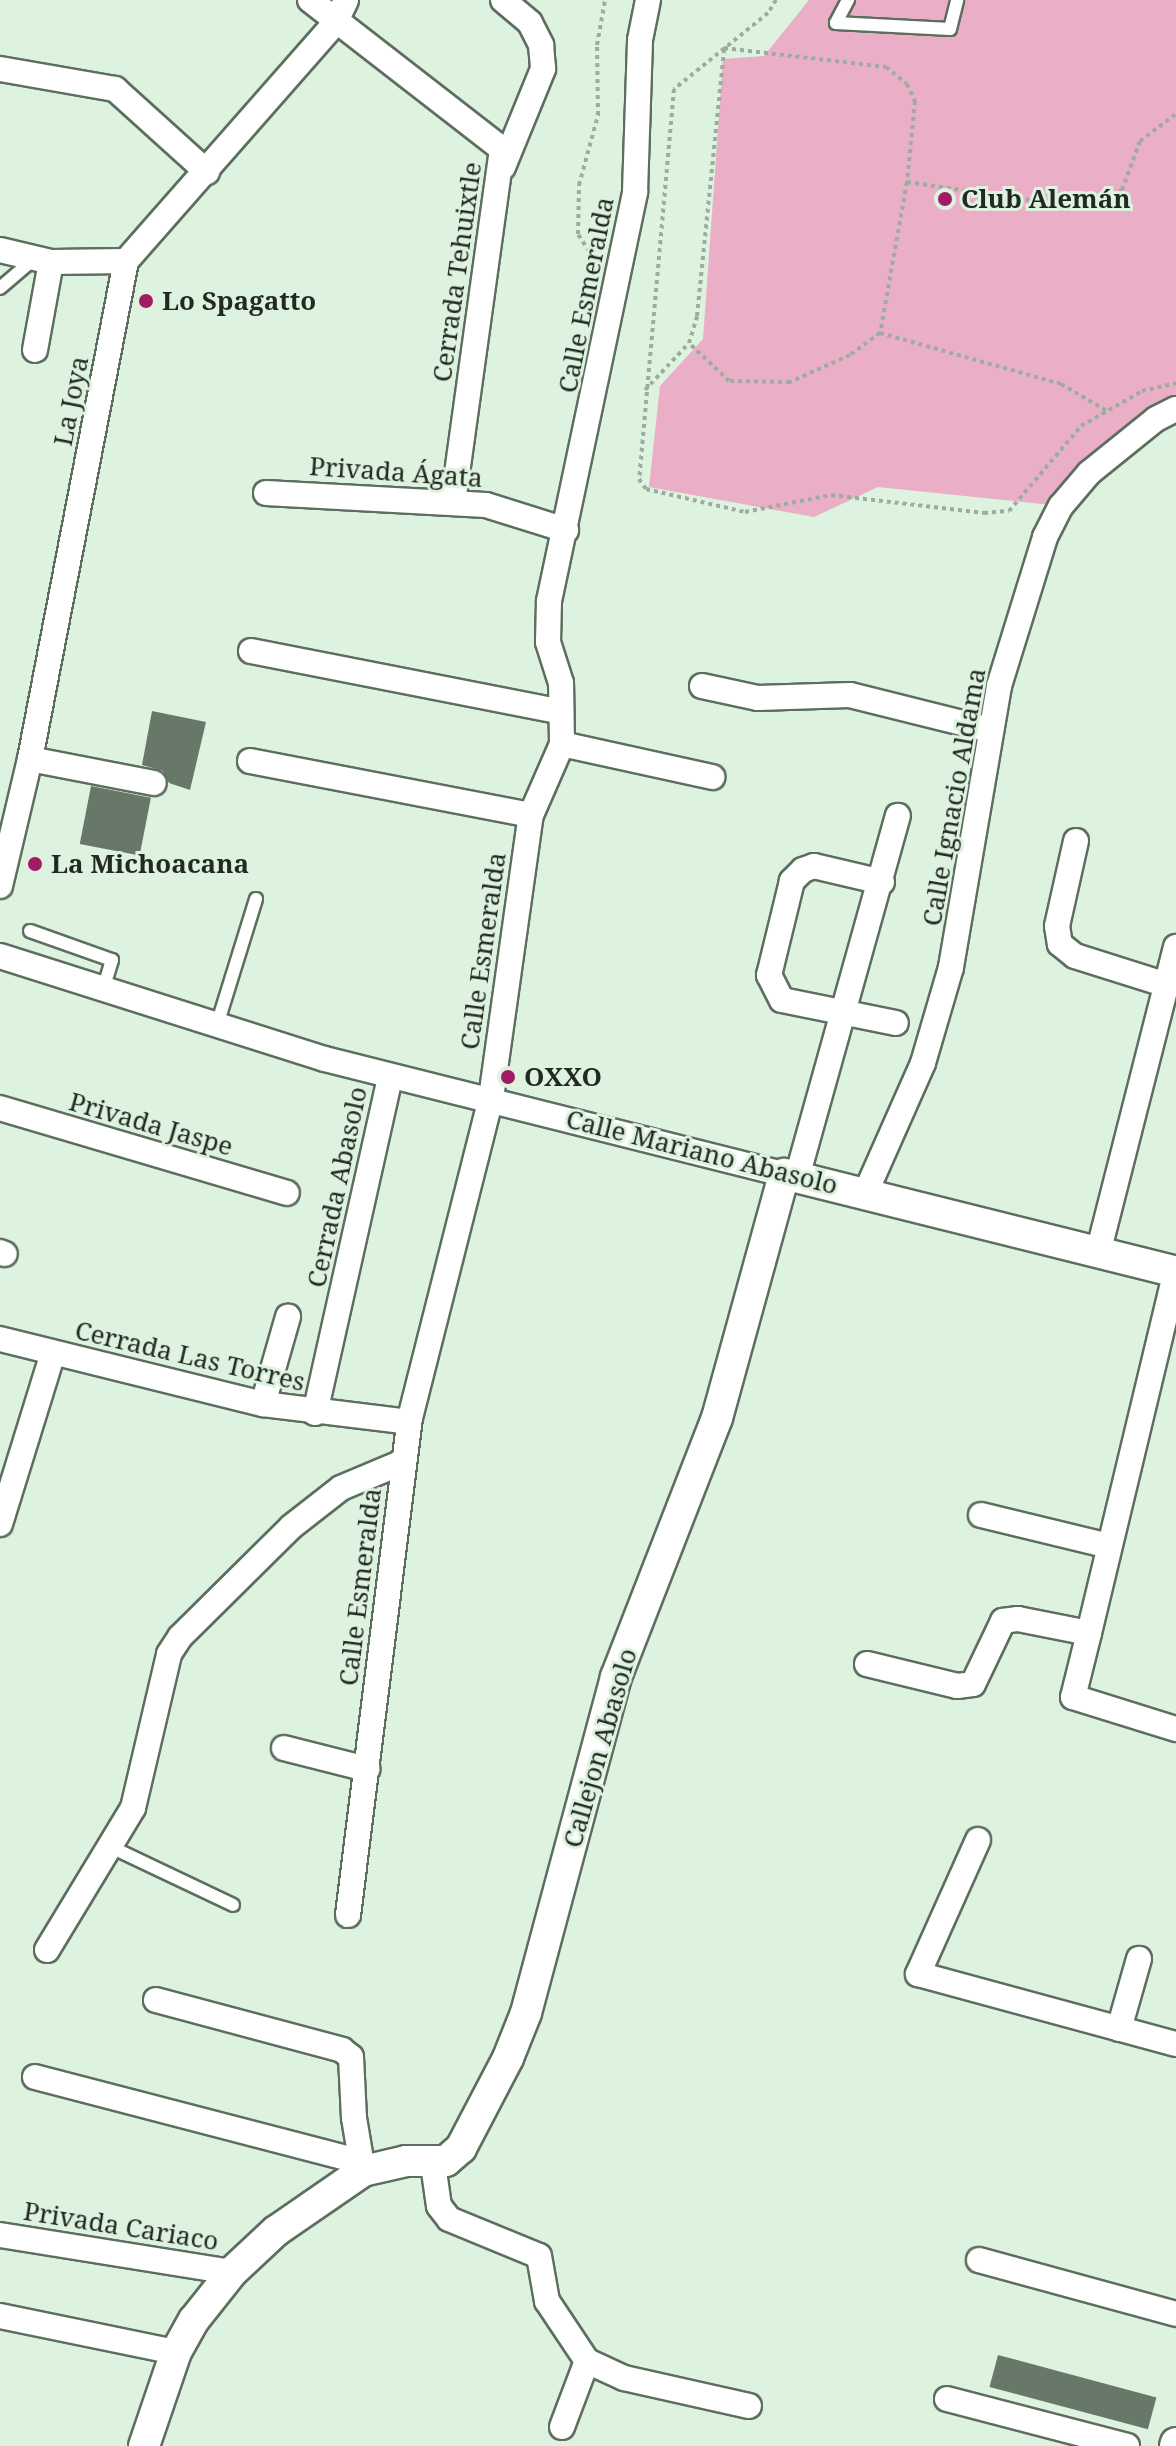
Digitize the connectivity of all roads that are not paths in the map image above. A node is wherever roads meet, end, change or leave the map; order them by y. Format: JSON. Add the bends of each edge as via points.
{"nodes":[{"id":1,"x":310,"y":0,"type":"edge"},
{"id":2,"x":346,"y":0,"type":"edge"},
{"id":3,"x":503,"y":0,"type":"edge"},
{"id":4,"x":648,"y":0,"type":"edge"},
{"id":5,"x":848,"y":0,"type":"edge"},
{"id":6,"x":957,"y":0,"type":"edge"},
{"id":7,"x":335,"y":23,"type":"junction"},
{"id":8,"x":0,"y":69,"type":"edge"},
{"id":9,"x":502,"y":170,"type":"junction"},
{"id":10,"x":207,"y":172,"type":"junction"},
{"id":11,"x":0,"y":250,"type":"edge"},
{"id":12,"x":44,"y":260,"type":"junction"},
{"id":13,"x":126,"y":261,"type":"junction"},
{"id":14,"x":0,"y":288,"type":"edge"},
{"id":15,"x":35,"y":350,"type":"dead end"},
{"id":16,"x":1176,"y":409,"type":"edge"},
{"id":17,"x":266,"y":493,"type":"dead end"},
{"id":18,"x":453,"y":501,"type":"junction"},
{"id":19,"x":566,"y":530,"type":"junction"},
{"id":20,"x":251,"y":651,"type":"dead end"},
{"id":21,"x":702,"y":686,"type":"dead end"},
{"id":22,"x":561,"y":712,"type":"junction"},
{"id":23,"x":990,"y":730,"type":"junction"},
{"id":24,"x":562,"y":744,"type":"junction"},
{"id":25,"x":30,"y":759,"type":"junction"},
{"id":26,"x":250,"y":761,"type":"dead end"},
{"id":27,"x":712,"y":777,"type":"dead end"},
{"id":28,"x":154,"y":783,"type":"dead end"},
{"id":29,"x":531,"y":815,"type":"junction"},
{"id":30,"x":898,"y":816,"type":"dead end"},
{"id":31,"x":1076,"y":841,"type":"dead end"},
{"id":32,"x":882,"y":882,"type":"junction"},
{"id":33,"x":0,"y":886,"type":"edge"},
{"id":34,"x":256,"y":899,"type":"dead end"},
{"id":35,"x":30,"y":931,"type":"dead end"},
{"id":36,"x":1176,"y":947,"type":"edge"},
{"id":37,"x":0,"y":956,"type":"edge"},
{"id":38,"x":1167,"y":985,"type":"junction"},
{"id":39,"x":103,"y":989,"type":"junction"},
{"id":40,"x":845,"y":1015,"type":"junction"},
{"id":41,"x":896,"y":1023,"type":"dead end"},
{"id":42,"x":217,"y":1025,"type":"junction"},
{"id":43,"x":390,"y":1077,"type":"junction"},
{"id":44,"x":491,"y":1098,"type":"junction"},
{"id":45,"x":0,"y":1108,"type":"edge"},
{"id":46,"x":790,"y":1175,"type":"junction"},
{"id":47,"x":287,"y":1193,"type":"dead end"},
{"id":48,"x":865,"y":1194,"type":"junction"},
{"id":49,"x":1098,"y":1253,"type":"junction"},
{"id":50,"x":1176,"y":1272,"type":"edge"},
{"id":51,"x":340,"y":1309,"type":"joint"},
{"id":52,"x":288,"y":1317,"type":"dead end"},
{"id":53,"x":0,"y":1339,"type":"edge"},
{"id":54,"x":53,"y":1353,"type":"junction"},
{"id":55,"x":263,"y":1404,"type":"junction"},
{"id":56,"x":315,"y":1413,"type":"junction"},
{"id":57,"x":409,"y":1422,"type":"junction"},
{"id":58,"x":403,"y":1462,"type":"junction"},
{"id":59,"x":981,"y":1515,"type":"dead end"},
{"id":60,"x":0,"y":1524,"type":"edge"},
{"id":61,"x":1109,"y":1546,"type":"junction"},
{"id":62,"x":1089,"y":1633,"type":"junction"},
{"id":63,"x":867,"y":1664,"type":"dead end"},
{"id":64,"x":1176,"y":1729,"type":"edge"},
{"id":65,"x":284,"y":1748,"type":"dead end"},
{"id":66,"x":367,"y":1769,"type":"junction"},
{"id":67,"x":978,"y":1840,"type":"dead end"},
{"id":68,"x":111,"y":1847,"type":"junction"},
{"id":69,"x":233,"y":1905,"type":"dead end"},
{"id":70,"x":348,"y":1915,"type":"dead end"},
{"id":71,"x":47,"y":1950,"type":"dead end"},
{"id":72,"x":1139,"y":1959,"type":"dead end"},
{"id":73,"x":156,"y":2000,"type":"dead end"},
{"id":74,"x":1119,"y":2029,"type":"junction"},
{"id":75,"x":1176,"y":2044,"type":"edge"},
{"id":76,"x":35,"y":2077,"type":"dead end"},
{"id":77,"x":433,"y":2164,"type":"junction"},
{"id":78,"x":363,"y":2167,"type":"junction"},
{"id":79,"x":0,"y":2235,"type":"edge"},
{"id":80,"x":979,"y":2260,"type":"dead end"},
{"id":81,"x":232,"y":2272,"type":"junction"},
{"id":82,"x":1176,"y":2314,"type":"edge"},
{"id":83,"x":0,"y":2316,"type":"edge"},
{"id":84,"x":176,"y":2352,"type":"junction"},
{"id":85,"x":587,"y":2361,"type":"junction"},
{"id":86,"x":947,"y":2399,"type":"dead end"},
{"id":87,"x":749,"y":2406,"type":"dead end"},
{"id":88,"x":562,"y":2427,"type":"dead end"},
{"id":89,"x":144,"y":2446,"type":"edge"},
{"id":90,"x":1127,"y":2446,"type":"edge"}],
"edges":[{"from":1,"to":7,"type":"street","name":"Cerrada Tehuixtle"},
{"from":2,"to":7,"type":"street"},
{"from":3,"to":9,"type":"street","via":[[530,23],[541,45],[543,69]]},
{"from":4,"to":19,"type":"street","name":"Calle Esmeralda","via":[[640,40],[635,192]]},
{"from":5,"to":6,"type":"lane","via":[[836,23],[950,29]]},
{"from":7,"to":9,"type":"street","name":"Cerrada Tehuixtle","via":[[490,135],[502,149]]},
{"from":7,"to":10,"type":"street"},
{"from":8,"to":10,"type":"street","via":[[115,89]]},
{"from":9,"to":18,"type":"street","name":"Cerrada Tehuixtle"},
{"from":10,"to":13,"type":"street"},
{"from":11,"to":12,"type":"street"},
{"from":12,"to":13,"type":"street"},
{"from":12,"to":14,"type":"lane"},
{"from":12,"to":15,"type":"street"},
{"from":13,"to":25,"type":"street","name":"La Joya"},
{"from":16,"to":23,"type":"street","name":"Calle Ignacio Aldama","via":[[1120,445],[1061,506],[1032,572]]},
{"from":17,"to":18,"type":"street","name":"Privada Ágata"},
{"from":18,"to":19,"type":"street","name":"Privada Ágata","via":[[513,512]]},
{"from":19,"to":22,"type":"street","name":"Calle Esmeralda","via":[[548,628],[561,683]]},
{"from":20,"to":22,"type":"street"},
{"from":21,"to":23,"type":"street","via":[[758,698],[850,695]]},
{"from":22,"to":24,"type":"street","name":"Calle Esmeralda"},
{"from":23,"to":48,"type":"street","name":"Calle Ignacio Aldama","via":[[984,797],[951,967],[923,1063]]},
{"from":24,"to":27,"type":"street"},
{"from":24,"to":29,"type":"street","name":"Calle Esmeralda"},
{"from":25,"to":28,"type":"street"},
{"from":25,"to":33,"type":"street","name":"La Joya"},
{"from":26,"to":29,"type":"street"},
{"from":29,"to":44,"type":"street","name":"Calle Esmeralda"},
{"from":30,"to":32,"type":"street"},
{"from":31,"to":38,"type":"street","via":[[1057,926],[1060,944],[1075,956]]},
{"from":32,"to":40,"type":"street"},
{"from":32,"to":40,"type":"street","via":[[814,866],[792,881],[769,975],[773,990],[782,1000]]},
{"from":34,"to":42,"type":"lane"},
{"from":35,"to":39,"type":"lane","via":[[112,960]]},
{"from":36,"to":38,"type":"street"},
{"from":37,"to":39,"type":"street","name":"Calle Mariano Abasolo"},
{"from":38,"to":49,"type":"street"},
{"from":39,"to":42,"type":"street","name":"Calle Mariano Abasolo"},
{"from":40,"to":41,"type":"street"},
{"from":40,"to":46,"type":"street"},
{"from":42,"to":43,"type":"street","name":"Calle Mariano Abasolo"},
{"from":43,"to":44,"type":"street","name":"Calle Mariano Abasolo"},
{"from":43,"to":51,"type":"street","name":"Cerrada Abasolo"},
{"from":44,"to":46,"type":"street","name":"Calle Mariano Abasolo"},
{"from":44,"to":57,"type":"street","name":"Calle Esmeralda"},
{"from":45,"to":47,"type":"street","name":"Privada Jaspe"},
{"from":46,"to":48,"type":"street","name":"Calle Mariano Abasolo"},
{"from":46,"to":77,"type":"street","name":"Callejon Abasolo","via":[[717,1418],[616,1677],[526,2013],[461,2148]]},
{"from":48,"to":49,"type":"street","name":"Calle Mariano Abasolo"},
{"from":49,"to":50,"type":"street","name":"Calle Mariano Abasolo"},
{"from":50,"to":61,"type":"street"},
{"from":51,"to":56,"type":"street","name":"Cerrada Las Torres"},
{"from":52,"to":55,"type":"street"},
{"from":53,"to":54,"type":"street","name":"Cerrada Las Torres"},
{"from":54,"to":55,"type":"street","name":"Cerrada Las Torres"},
{"from":54,"to":60,"type":"street"},
{"from":55,"to":56,"type":"street","name":"Cerrada Las Torres"},
{"from":56,"to":57,"type":"street","name":"Cerrada Las Torres"},
{"from":57,"to":58,"type":"street","name":"Calle Esmeralda"},
{"from":58,"to":66,"type":"street","name":"Calle Esmeralda"},
{"from":58,"to":68,"type":"street","via":[[341,1488],[316,1507],[180,1637],[169,1654],[133,1808]]},
{"from":59,"to":61,"type":"street"},
{"from":61,"to":62,"type":"street"},
{"from":62,"to":63,"type":"street","via":[[1018,1619],[1003,1621],[973,1684],[957,1686]]},
{"from":62,"to":64,"type":"street","via":[[1073,1697]]},
{"from":65,"to":66,"type":"street"},
{"from":66,"to":70,"type":"street","name":"Calle Esmeralda"},
{"from":67,"to":74,"type":"street","via":[[918,1974]]},
{"from":68,"to":69,"type":"lane"},
{"from":68,"to":71,"type":"street"},
{"from":72,"to":74,"type":"street"},
{"from":73,"to":78,"type":"street","via":[[342,2050],[353,2068],[354,2118]]},
{"from":74,"to":75,"type":"street"},
{"from":76,"to":78,"type":"street"},
{"from":77,"to":78,"type":"street","via":[[406,2161]]},
{"from":77,"to":85,"type":"street","via":[[439,2206],[449,2219],[539,2256],[547,2301]]},
{"from":78,"to":81,"type":"street","via":[[276,2231]]},
{"from":79,"to":81,"type":"street","name":"Privada Cariaco"},
{"from":80,"to":82,"type":"street"},
{"from":81,"to":84,"type":"street"},
{"from":83,"to":84,"type":"street"},
{"from":84,"to":89,"type":"street"},
{"from":85,"to":87,"type":"street","via":[[624,2378]]},
{"from":85,"to":88,"type":"street"},
{"from":86,"to":90,"type":"street"}]}
